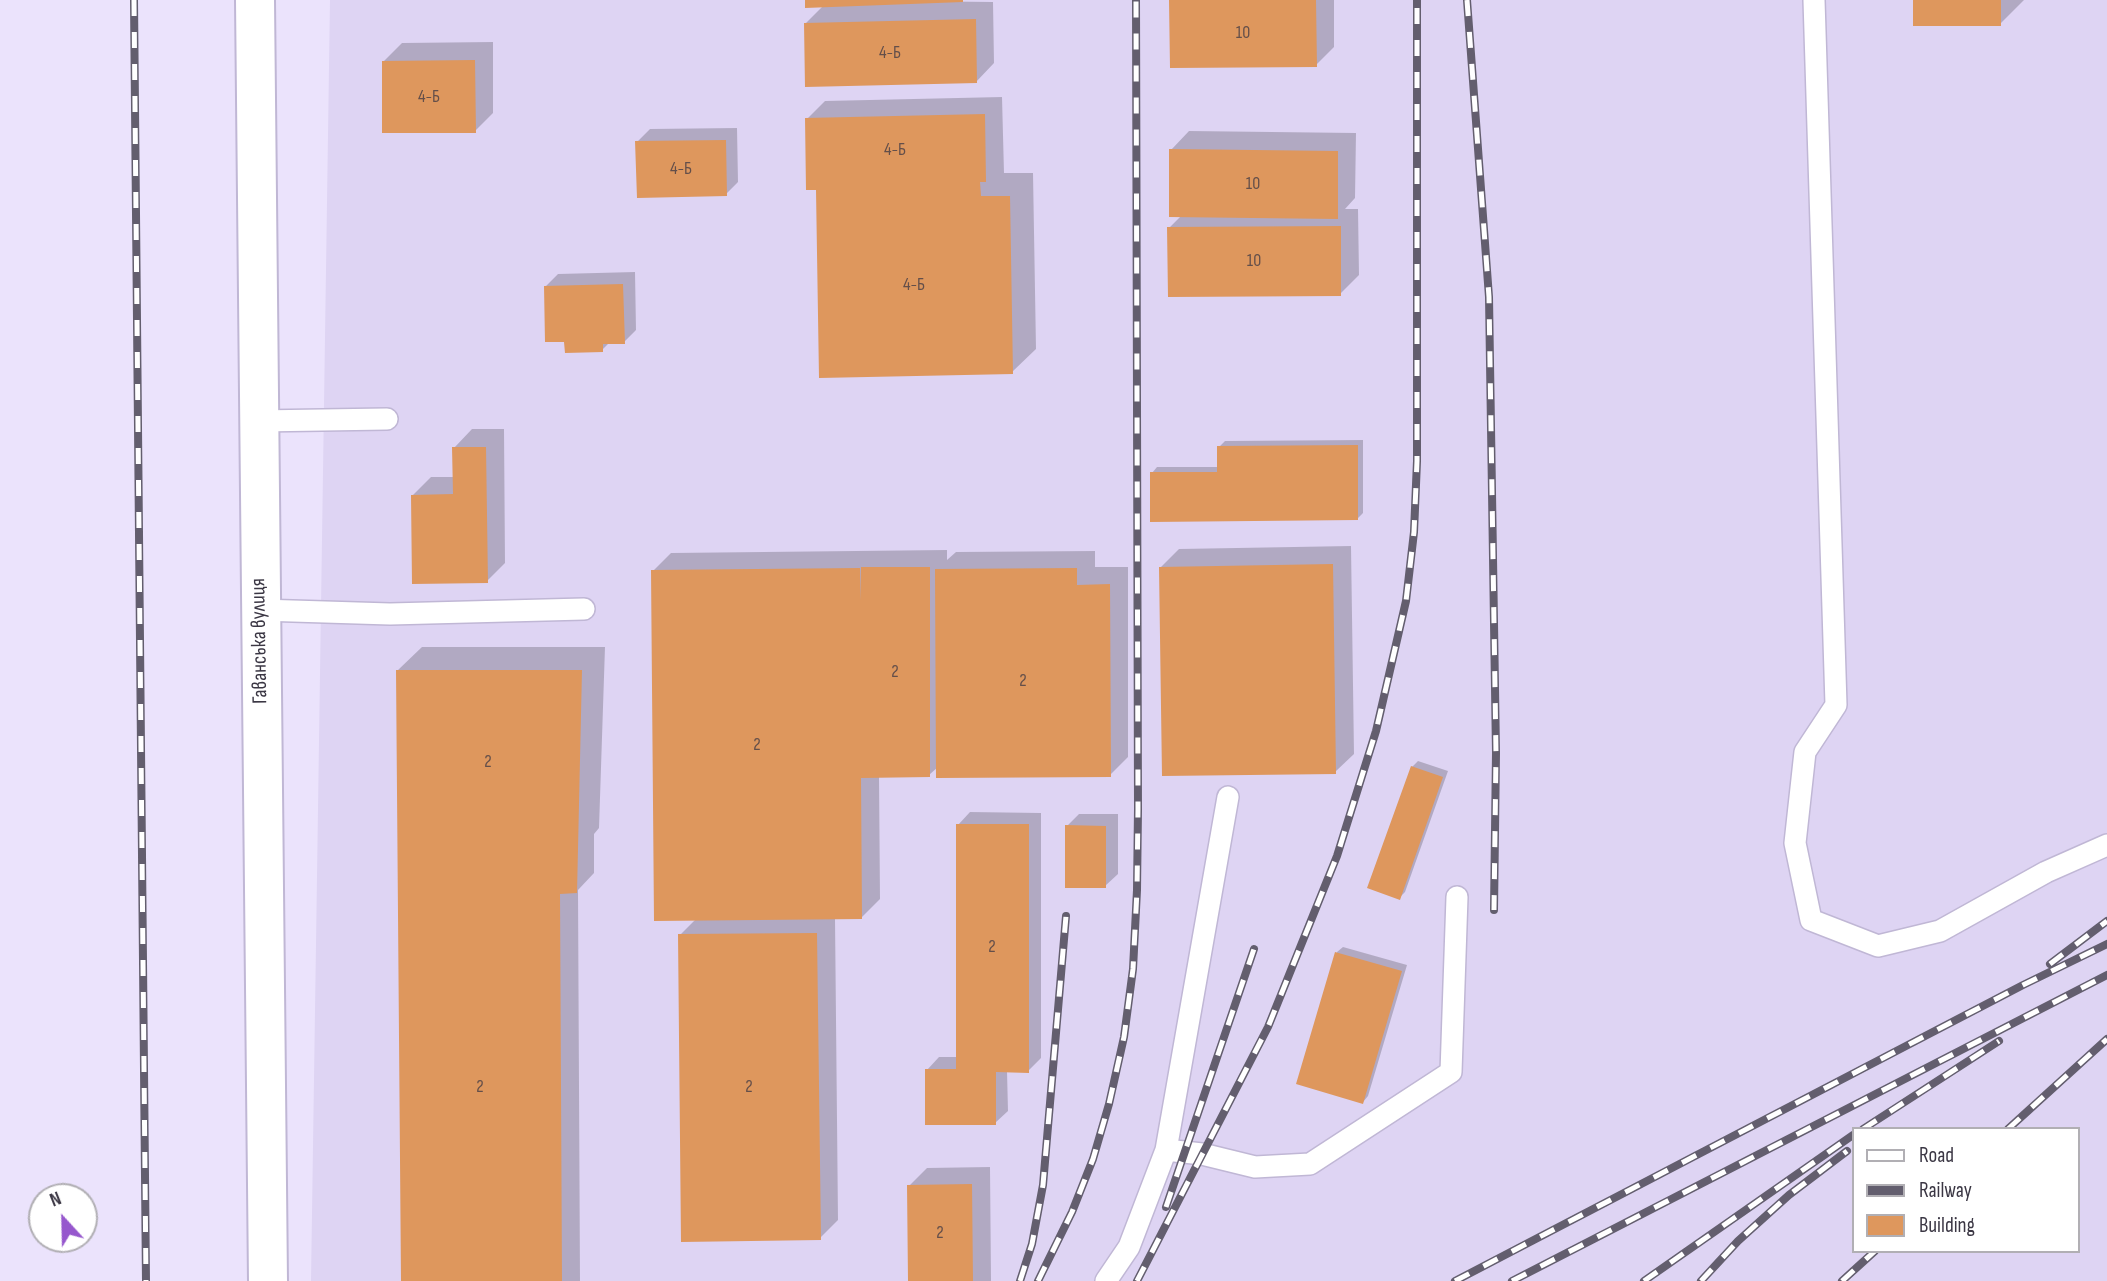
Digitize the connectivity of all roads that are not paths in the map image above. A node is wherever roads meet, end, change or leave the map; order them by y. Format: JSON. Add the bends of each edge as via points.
{"nodes":[{"id":1,"x":255,"y":0,"type":"edge"},
{"id":2,"x":1814,"y":0,"type":"edge"},
{"id":3,"x":387,"y":419,"type":"dead end"},
{"id":4,"x":258,"y":421,"type":"junction"},
{"id":5,"x":260,"y":610,"type":"junction"},
{"id":6,"x":584,"y":610,"type":"dead end"},
{"id":7,"x":1228,"y":797,"type":"dead end"},
{"id":8,"x":2107,"y":845,"type":"edge"},
{"id":9,"x":1457,"y":897,"type":"dead end"},
{"id":10,"x":1166,"y":1150,"type":"junction"},
{"id":11,"x":268,"y":1281,"type":"edge"},
{"id":12,"x":1106,"y":1281,"type":"edge"}],
"edges":[{"from":1,"to":4,"type":"street","name":"Гаванська вулиця"},
{"from":2,"to":8,"type":"lane","via":[[1836,705],[1805,752],[1795,844],[1811,919],[1878,946],[1940,931],[2046,872]]},
{"from":3,"to":4,"type":"lane"},
{"from":4,"to":5,"type":"street","name":"Гаванська вулиця"},
{"from":5,"to":6,"type":"lane","via":[[390,614]]},
{"from":5,"to":11,"type":"street","name":"Гаванська вулиця"},
{"from":7,"to":10,"type":"lane"},
{"from":9,"to":10,"type":"lane","via":[[1451,1072],[1310,1164],[1255,1167]]},
{"from":10,"to":12,"type":"lane","via":[[1129,1247]]}]}
